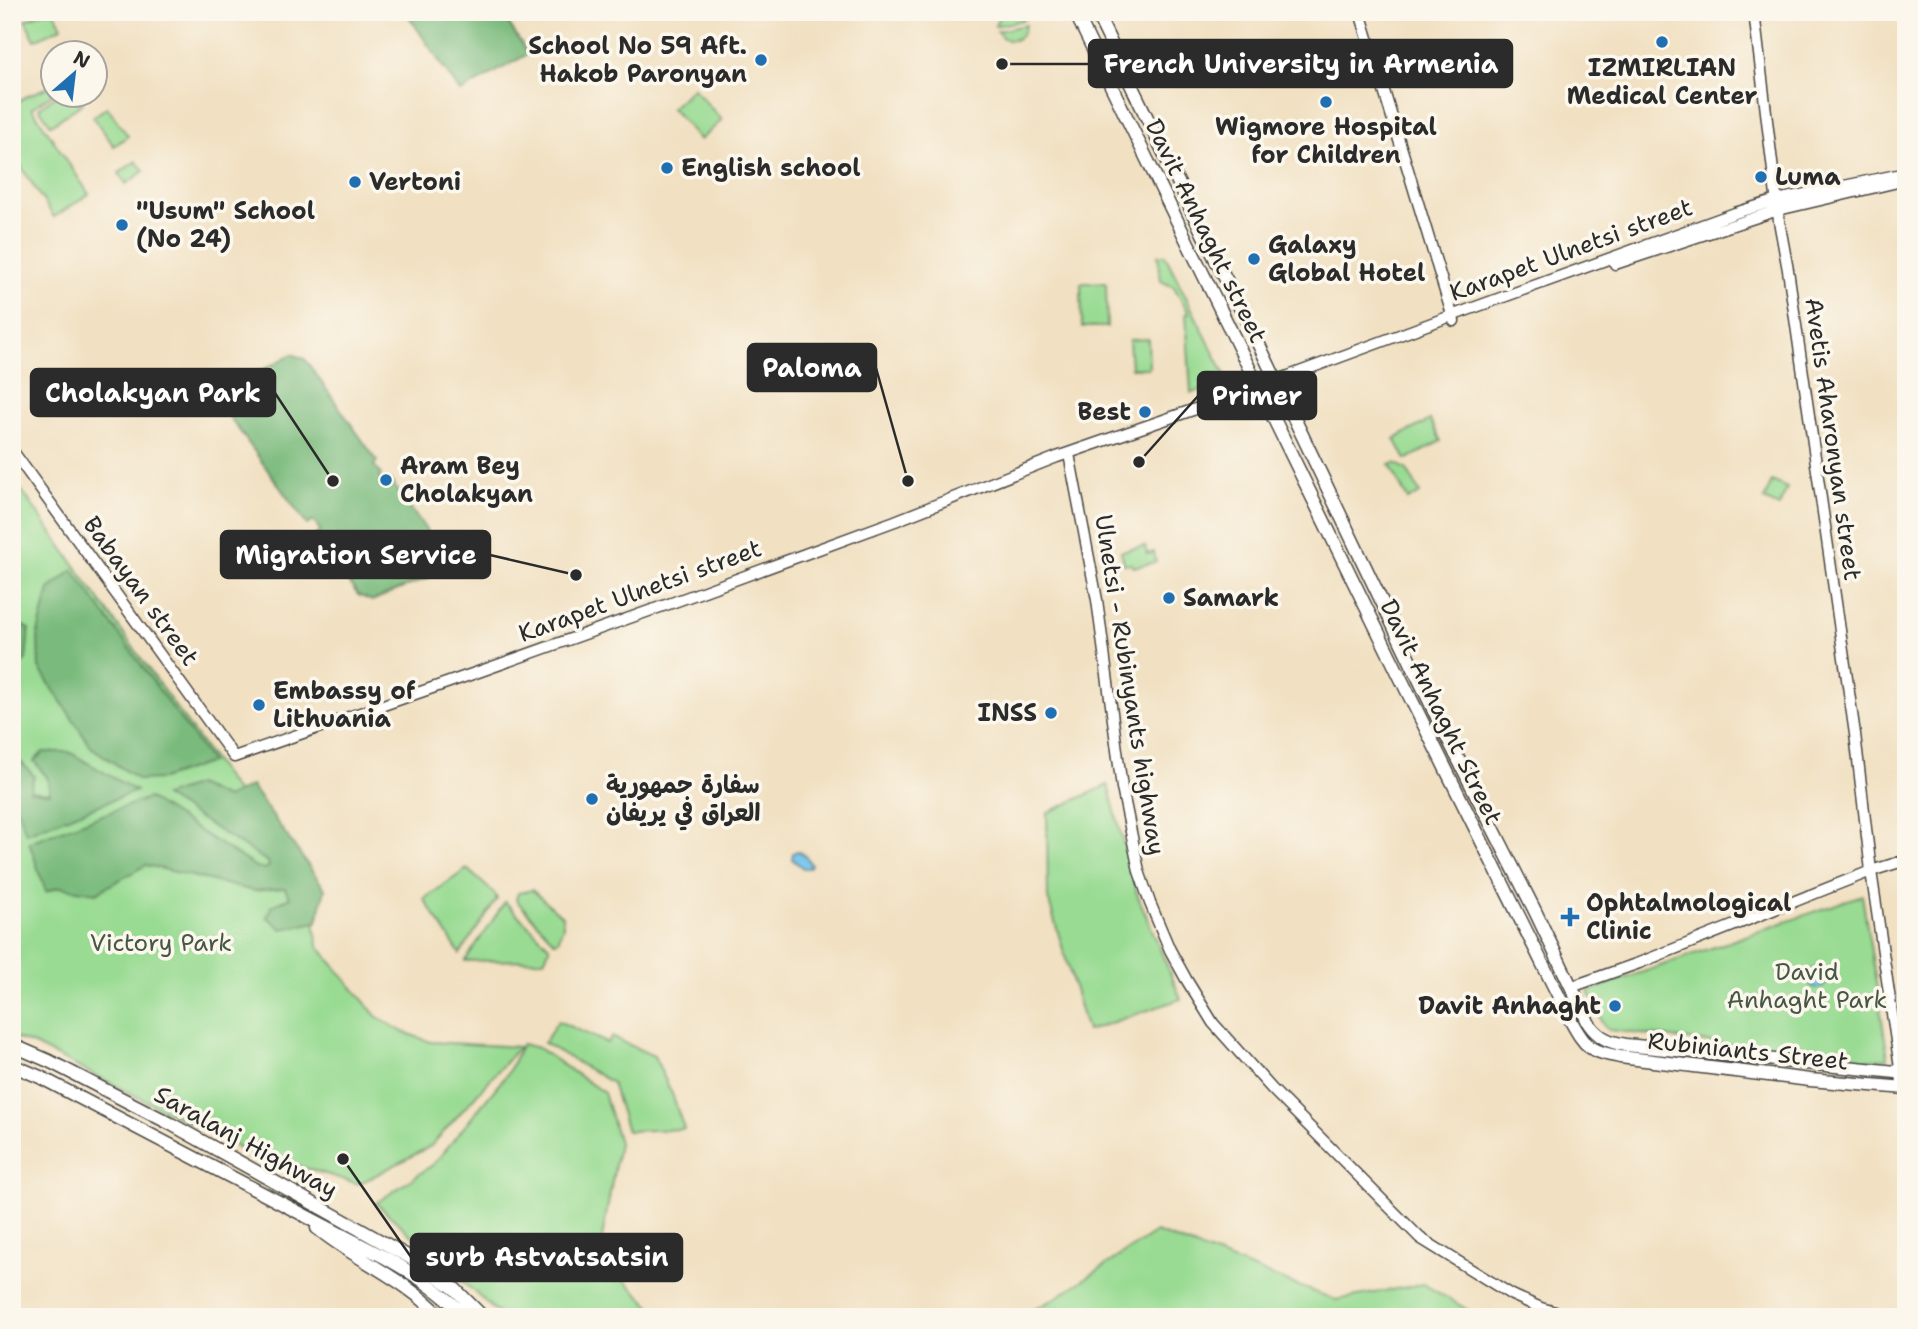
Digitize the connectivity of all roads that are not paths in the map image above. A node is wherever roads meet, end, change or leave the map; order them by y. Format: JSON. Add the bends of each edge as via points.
{"nodes":[{"id":1,"x":1075,"y":12,"type":"edge"},
{"id":2,"x":1096,"y":12,"type":"edge"},
{"id":3,"x":1360,"y":12,"type":"edge"},
{"id":4,"x":1366,"y":12,"type":"edge"},
{"id":5,"x":1754,"y":12,"type":"edge"},
{"id":6,"x":1906,"y":173,"type":"edge"},
{"id":7,"x":1906,"y":180,"type":"edge"},
{"id":8,"x":1778,"y":205,"type":"junction"},
{"id":9,"x":1455,"y":318,"type":"junction"},
{"id":10,"x":1277,"y":383,"type":"junction"},
{"id":11,"x":1260,"y":390,"type":"junction"},
{"id":12,"x":12,"y":450,"type":"edge"},
{"id":13,"x":1065,"y":456,"type":"junction"},
{"id":14,"x":1421,"y":682,"type":"junction"},
{"id":15,"x":1406,"y":689,"type":"junction"},
{"id":16,"x":1438,"y":719,"type":"junction"},
{"id":17,"x":1423,"y":725,"type":"junction"},
{"id":18,"x":234,"y":757,"type":"joint"},
{"id":19,"x":1906,"y":860,"type":"edge"},
{"id":20,"x":1871,"y":871,"type":"junction"},
{"id":21,"x":1571,"y":988,"type":"junction"},
{"id":22,"x":1597,"y":1035,"type":"joint"},
{"id":23,"x":12,"y":1045,"type":"edge"},
{"id":24,"x":1587,"y":1046,"type":"joint"},
{"id":25,"x":12,"y":1065,"type":"edge"},
{"id":26,"x":1903,"y":1073,"type":"edge"},
{"id":27,"x":1904,"y":1088,"type":"edge"},
{"id":28,"x":296,"y":1211,"type":"junction"},
{"id":29,"x":441,"y":1317,"type":"edge"},
{"id":30,"x":466,"y":1317,"type":"edge"},
{"id":31,"x":482,"y":1317,"type":"edge"},
{"id":32,"x":1573,"y":1317,"type":"edge"}],
"edges":[{"from":1,"to":11,"type":"main road","name":"Davit Anhaght street"},
{"from":2,"to":10,"type":"main road","name":"Davit Anhaght street"},
{"from":3,"to":9,"type":"street"},
{"from":4,"to":9,"type":"street"},
{"from":5,"to":8,"type":"street","name":"Avetis Aharonyan street"},
{"from":6,"to":8,"type":"street","name":"Karapet Ulnetsi street"},
{"from":7,"to":8,"type":"street"},
{"from":8,"to":9,"type":"street","name":"Karapet Ulnetsi street"},
{"from":8,"to":20,"type":"street","name":"Avetis Aharonyan street"},
{"from":9,"to":10,"type":"street","name":"Karapet Ulnetsi street"},
{"from":10,"to":11,"type":"street","name":"Karapet Ulnetsi street"},
{"from":10,"to":14,"type":"main road","name":"Davit Anhaght Street"},
{"from":11,"to":13,"type":"street","name":"Karapet Ulnetsi street"},
{"from":11,"to":15,"type":"main road","name":"Davit Anhaght Street"},
{"from":12,"to":18,"type":"street","name":"Babayan street"},
{"from":13,"to":18,"type":"street","name":"Karapet Ulnetsi street","via":[[670,603]]},
{"from":13,"to":32,"type":"street","name":"Ulnetsi - Rubinyants highway","via":[[1097,600],[1122,788],[1139,871],[1186,979],[1213,1023],[1272,1089],[1420,1238],[1511,1295]]},
{"from":14,"to":15,"type":"main road"},
{"from":14,"to":16,"type":"main road","name":"Davit Anhaght Street"},
{"from":15,"to":17,"type":"main road","name":"Davit Anhaght Street"},
{"from":16,"to":17,"type":"main road"},
{"from":16,"to":21,"type":"main road","name":"Davit Anhaght Street"},
{"from":17,"to":24,"type":"main road","name":"Davit Anhaght Street"},
{"from":19,"to":20,"type":"street"},
{"from":20,"to":21,"type":"street"},
{"from":20,"to":26,"type":"street"},
{"from":21,"to":22,"type":"main road","name":"Davit Anhaght Street"},
{"from":22,"to":26,"type":"main road","name":"Rubiniants Street","via":[[1626,1045]]},
{"from":23,"to":31,"type":"main road","name":"Saralanj Highway","via":[[159,1118],[407,1255],[455,1289]]},
{"from":24,"to":27,"type":"main road","name":"Rubiniants Street","via":[[1620,1057]]},
{"from":25,"to":28,"type":"main road","name":"Saralanj Highway"},
{"from":26,"to":27,"type":"street"},
{"from":28,"to":29,"type":"main road","via":[[329,1238],[410,1289]]},
{"from":28,"to":30,"type":"main road","name":"Saralanj Highway","via":[[421,1278]]}]}
